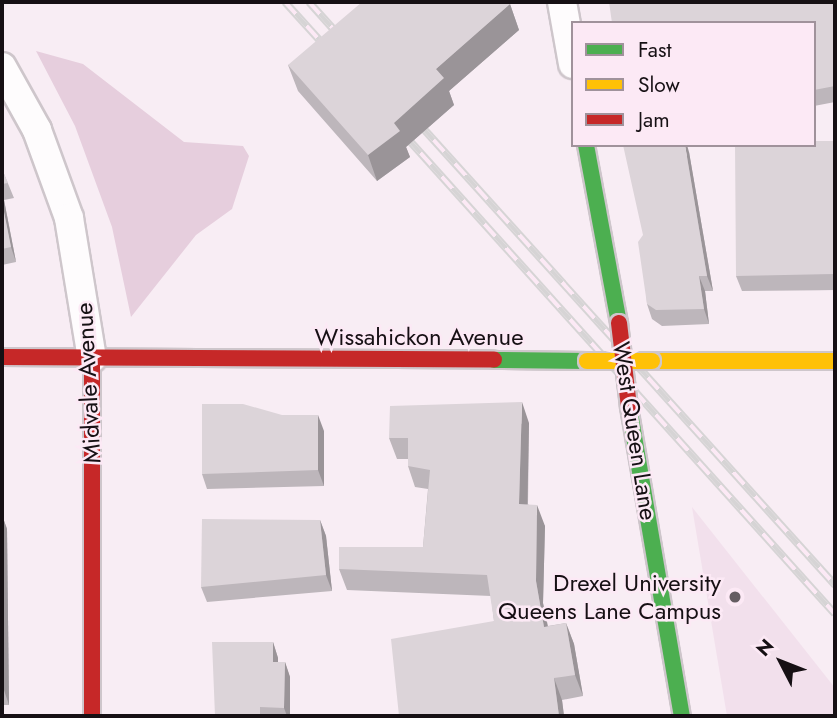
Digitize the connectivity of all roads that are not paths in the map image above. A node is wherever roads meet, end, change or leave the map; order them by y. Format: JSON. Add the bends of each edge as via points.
{"nodes":[{"id":1,"x":562,"y":2,"type":"edge"},
{"id":2,"x":571,"y":53,"type":"edge"},
{"id":3,"x":2,"y":67,"type":"edge"},
{"id":4,"x":586,"y":147,"type":"edge"},
{"id":5,"x":2,"y":357,"type":"edge"},
{"id":6,"x":92,"y":358,"type":"junction"},
{"id":7,"x":624,"y":361,"type":"junction"},
{"id":8,"x":835,"y":361,"type":"edge"},
{"id":9,"x":92,"y":716,"type":"edge"},
{"id":10,"x":682,"y":716,"type":"edge"}],
"edges":[{"from":1,"to":2,"type":"street"},
{"from":3,"to":6,"type":"street","name":"Midvale Avenue","via":[[37,130],[69,218]]},
{"from":4,"to":7,"type":"street","name":"West Queen Lane","bridge":true},
{"from":5,"to":6,"type":"street","name":"Wissahickon Avenue"},
{"from":6,"to":7,"type":"street","name":"Wissahickon Avenue","bridge":true},
{"from":6,"to":9,"type":"street","name":"Midvale Avenue"},
{"from":7,"to":8,"type":"street","name":"Wissahickon Avenue","bridge":true},
{"from":7,"to":10,"type":"street","name":"West Queen Lane","bridge":true}]}
